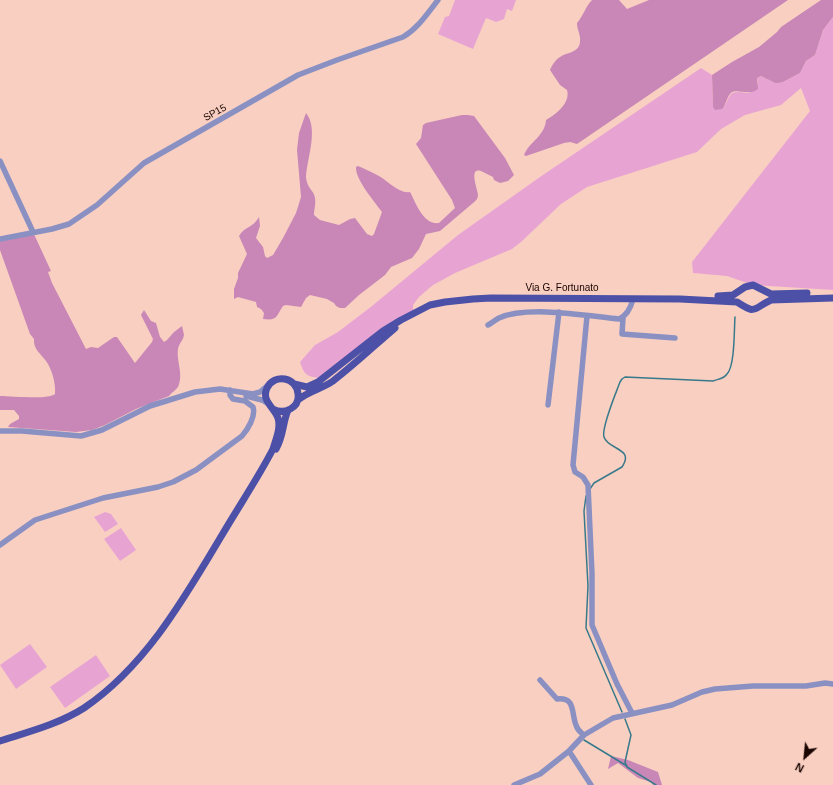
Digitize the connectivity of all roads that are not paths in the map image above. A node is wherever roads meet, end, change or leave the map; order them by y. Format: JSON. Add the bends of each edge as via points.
{"nodes":[{"id":1,"x":438,"y":0,"type":"edge"},
{"id":2,"x":0,"y":161,"type":"edge"},
{"id":3,"x":33,"y":232,"type":"junction"},
{"id":4,"x":0,"y":239,"type":"edge"},
{"id":5,"x":760,"y":289,"type":"junction"},
{"id":6,"x":742,"y":290,"type":"junction"},
{"id":7,"x":833,"y":294,"type":"edge"},
{"id":8,"x":833,"y":298,"type":"edge"},
{"id":9,"x":633,"y":299,"type":"junction"},
{"id":10,"x":680,"y":299,"type":"junction"},
{"id":11,"x":445,"y":302,"type":"junction"},
{"id":12,"x":762,"y":304,"type":"junction"},
{"id":13,"x":742,"y":305,"type":"junction"},
{"id":14,"x":558,"y":312,"type":"junction"},
{"id":15,"x":587,"y":316,"type":"junction"},
{"id":16,"x":623,"y":318,"type":"junction"},
{"id":17,"x":488,"y":325,"type":"dead end"},
{"id":18,"x":675,"y":338,"type":"dead end"},
{"id":19,"x":294,"y":384,"type":"junction"},
{"id":20,"x":269,"y":385,"type":"junction"},
{"id":21,"x":230,"y":390,"type":"junction"},
{"id":22,"x":236,"y":392,"type":"junction"},
{"id":23,"x":298,"y":400,"type":"junction"},
{"id":24,"x":548,"y":405,"type":"dead end"},
{"id":25,"x":270,"y":406,"type":"junction"},
{"id":26,"x":288,"y":410,"type":"junction"},
{"id":27,"x":0,"y":432,"type":"edge"},
{"id":28,"x":267,"y":460,"type":"junction"},
{"id":29,"x":0,"y":546,"type":"edge"},
{"id":30,"x":540,"y":680,"type":"dead end"},
{"id":31,"x":833,"y":684,"type":"edge"},
{"id":32,"x":632,"y":714,"type":"junction"},
{"id":33,"x":584,"y":735,"type":"junction"},
{"id":34,"x":0,"y":741,"type":"edge"},
{"id":35,"x":569,"y":751,"type":"junction"},
{"id":36,"x":514,"y":785,"type":"edge"},
{"id":37,"x":591,"y":785,"type":"edge"}],
"edges":[{"from":1,"to":3,"type":"street","name":"SP15","via":[[417,28],[403,37],[298,76],[144,163],[97,205],[69,224]]},
{"from":2,"to":3,"type":"street"},
{"from":3,"to":4,"type":"street","name":"SP15"},
{"from":5,"to":6,"type":"main road","via":[[757,286],[749,286]]},
{"from":5,"to":7,"type":"main road","via":[[771,294]]},
{"from":5,"to":12,"type":"main road","via":[[764,296]]},
{"from":6,"to":10,"type":"main road","via":[[733,295]]},
{"from":6,"to":13,"type":"main road"},
{"from":8,"to":12,"type":"main road","via":[[771,300]]},
{"from":9,"to":10,"type":"main road","name":"Via G. Fortunato"},
{"from":9,"to":11,"type":"main road","name":"Via G. Fortunato","via":[[491,298]]},
{"from":9,"to":16,"type":"street","via":[[631,308]]},
{"from":10,"to":13,"type":"main road","via":[[730,301]]},
{"from":11,"to":19,"type":"main road","name":"Via G. Fortunato","via":[[430,305],[383,331],[318,382],[307,387]]},
{"from":11,"to":23,"type":"main road","name":"Via G. Fortunato","via":[[404,322],[333,381]]},
{"from":12,"to":13,"type":"main road","via":[[752,310]]},
{"from":14,"to":15,"type":"street"},
{"from":14,"to":17,"type":"street","via":[[521,313],[499,318]]},
{"from":14,"to":24,"type":"street"},
{"from":15,"to":16,"type":"street"},
{"from":15,"to":32,"type":"street","via":[[572,465],[588,487],[592,625]]},
{"from":16,"to":18,"type":"street","via":[[622,334]]},
{"from":19,"to":20,"type":"main road","via":[[282,378]]},
{"from":19,"to":23,"type":"main road"},
{"from":20,"to":22,"type":"street","via":[[257,394]]},
{"from":20,"to":25,"type":"main road","via":[[265,394]]},
{"from":21,"to":22,"type":"street"},
{"from":21,"to":27,"type":"street","via":[[195,392],[150,406],[102,430],[81,436],[22,431]]},
{"from":21,"to":29,"type":"street","via":[[233,399],[245,401],[253,407],[254,414],[242,436],[201,467],[158,487],[103,498],[35,520]]},
{"from":22,"to":25,"type":"street","via":[[262,400]]},
{"from":23,"to":26,"type":"main road"},
{"from":25,"to":26,"type":"main road","via":[[282,412]]},
{"from":25,"to":28,"type":"main road","via":[[278,419],[278,431]]},
{"from":26,"to":28,"type":"main road","via":[[281,441]]},
{"from":28,"to":34,"type":"main road","via":[[189,590],[143,654],[122,678],[83,709],[57,722]]},
{"from":30,"to":33,"type":"street","via":[[557,699],[567,700],[571,704],[576,725]]},
{"from":31,"to":32,"type":"street","via":[[715,689],[672,705]]},
{"from":32,"to":33,"type":"street","via":[[614,718]]},
{"from":33,"to":35,"type":"street"},
{"from":35,"to":36,"type":"street","via":[[540,774]]},
{"from":35,"to":37,"type":"street"}]}
